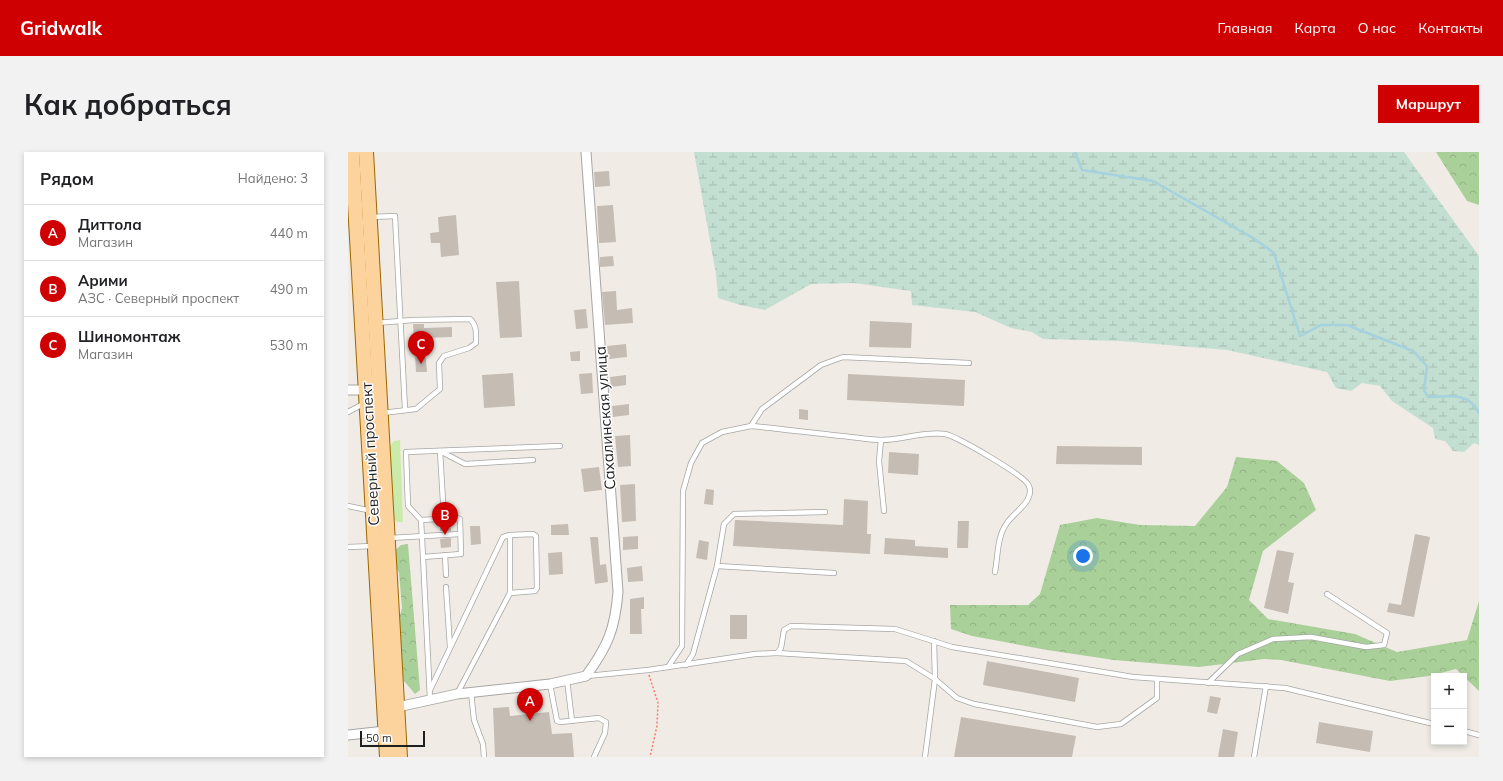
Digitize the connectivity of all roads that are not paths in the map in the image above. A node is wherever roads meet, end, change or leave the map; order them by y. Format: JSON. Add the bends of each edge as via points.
{"nodes":[{"id":1,"x":366,"y":152,"type":"edge"},
{"id":2,"x":586,"y":152,"type":"edge"},
{"id":3,"x":351,"y":157,"type":"edge"},
{"id":4,"x":370,"y":217,"type":"junction"},
{"id":5,"x":402,"y":321,"type":"junction"},
{"id":6,"x":376,"y":323,"type":"junction"},
{"id":7,"x":969,"y":363,"type":"dead end"},
{"id":8,"x":348,"y":390,"type":"edge"},
{"id":9,"x":366,"y":396,"type":"junction"},
{"id":10,"x":405,"y":409,"type":"junction"},
{"id":11,"x":348,"y":412,"type":"edge"},
{"id":12,"x":381,"y":413,"type":"junction"},
{"id":13,"x":752,"y":426,"type":"junction"},
{"id":14,"x":881,"y":440,"type":"junction"},
{"id":15,"x":560,"y":446,"type":"dead end"},
{"id":16,"x":440,"y":451,"type":"junction"},
{"id":17,"x":533,"y":460,"type":"dead end"},
{"id":18,"x":443,"y":502,"type":"dead end"},
{"id":19,"x":348,"y":506,"type":"edge"},
{"id":20,"x":373,"y":511,"type":"junction"},
{"id":21,"x":884,"y":511,"type":"dead end"},
{"id":22,"x":825,"y":512,"type":"dead end"},
{"id":23,"x":421,"y":520,"type":"junction"},
{"id":24,"x":460,"y":534,"type":"junction"},
{"id":25,"x":510,"y":535,"type":"junction"},
{"id":26,"x":422,"y":536,"type":"junction"},
{"id":27,"x":379,"y":541,"type":"junction"},
{"id":28,"x":348,"y":547,"type":"edge"},
{"id":29,"x":445,"y":556,"type":"junction"},
{"id":30,"x":423,"y":557,"type":"junction"},
{"id":31,"x":717,"y":566,"type":"junction"},
{"id":32,"x":995,"y":572,"type":"dead end"},
{"id":33,"x":834,"y":573,"type":"dead end"},
{"id":34,"x":446,"y":575,"type":"dead end"},
{"id":35,"x":446,"y":587,"type":"dead end"},
{"id":36,"x":510,"y":593,"type":"junction"},
{"id":37,"x":1327,"y":594,"type":"dead end"},
{"id":38,"x":934,"y":641,"type":"junction"},
{"id":39,"x":450,"y":648,"type":"junction"},
{"id":40,"x":777,"y":653,"type":"junction"},
{"id":41,"x":686,"y":665,"type":"junction"},
{"id":42,"x":668,"y":667,"type":"junction"},
{"id":43,"x":586,"y":676,"type":"junction"},
{"id":44,"x":935,"y":679,"type":"junction"},
{"id":45,"x":567,"y":680,"type":"junction"},
{"id":46,"x":1157,"y":680,"type":"junction"},
{"id":47,"x":1208,"y":683,"type":"junction"},
{"id":48,"x":550,"y":684,"type":"junction"},
{"id":49,"x":1266,"y":686,"type":"junction"},
{"id":50,"x":470,"y":692,"type":"junction"},
{"id":51,"x":457,"y":694,"type":"junction"},
{"id":52,"x":430,"y":695,"type":"junction"},
{"id":53,"x":390,"y":708,"type":"junction"},
{"id":54,"x":572,"y":721,"type":"junction"},
{"id":55,"x":1431,"y":723,"type":"edge"},
{"id":56,"x":385,"y":731,"type":"junction"},
{"id":57,"x":1467,"y":732,"type":"edge"},
{"id":58,"x":348,"y":735,"type":"edge"},
{"id":59,"x":1479,"y":735,"type":"edge"},
{"id":60,"x":387,"y":757,"type":"edge"},
{"id":61,"x":400,"y":757,"type":"edge"},
{"id":62,"x":484,"y":757,"type":"edge"},
{"id":63,"x":594,"y":757,"type":"edge"},
{"id":64,"x":925,"y":757,"type":"edge"},
{"id":65,"x":1254,"y":757,"type":"edge"}],
"edges":[{"from":1,"to":4,"type":"main road","name":"Северный проспект"},
{"from":2,"to":43,"type":"street","name":"Сахалинская улица","via":[[618,592],[610,638]]},
{"from":3,"to":9,"type":"main road","name":"Северный проспект"},
{"from":4,"to":5,"type":"lane","via":[[395,216]]},
{"from":4,"to":6,"type":"main road","name":"Северный проспект"},
{"from":5,"to":6,"type":"lane"},
{"from":5,"to":10,"type":"lane"},
{"from":5,"to":10,"type":"lane","via":[[470,319],[476,332],[476,343],[444,356],[439,363],[440,389],[416,409]]},
{"from":6,"to":12,"type":"main road","name":"Северный проспект"},
{"from":7,"to":13,"type":"lane","via":[[843,357],[821,365],[768,404]]},
{"from":8,"to":9,"type":"street"},
{"from":9,"to":11,"type":"lane"},
{"from":9,"to":20,"type":"main road","name":"Северный проспект"},
{"from":10,"to":12,"type":"lane"},
{"from":12,"to":27,"type":"main road","name":"Северный проспект"},
{"from":13,"to":14,"type":"lane"},
{"from":13,"to":42,"type":"lane","via":[[722,432],[702,443],[691,463],[683,491],[682,646]]},
{"from":14,"to":21,"type":"lane","via":[[879,461]]},
{"from":14,"to":32,"type":"lane","via":[[932,434],[956,437],[1023,478],[1029,485],[1030,494],[1026,503],[1001,531]]},
{"from":15,"to":16,"type":"lane"},
{"from":16,"to":17,"type":"lane","via":[[465,464]]},
{"from":16,"to":18,"type":"lane"},
{"from":16,"to":23,"type":"lane","via":[[406,452],[408,506]]},
{"from":19,"to":20,"type":"lane"},
{"from":20,"to":27,"type":"main road","name":"Северный проспект"},
{"from":22,"to":31,"type":"lane","via":[[734,514],[724,524]]},
{"from":23,"to":24,"type":"lane","via":[[459,518]]},
{"from":23,"to":26,"type":"lane"},
{"from":24,"to":26,"type":"lane"},
{"from":24,"to":29,"type":"lane","via":[[461,554]]},
{"from":25,"to":36,"type":"lane"},
{"from":25,"to":36,"type":"lane","via":[[536,536],[537,588],[535,591]]},
{"from":25,"to":39,"type":"lane","via":[[503,536]]},
{"from":26,"to":27,"type":"lane"},
{"from":26,"to":30,"type":"lane"},
{"from":27,"to":28,"type":"lane"},
{"from":27,"to":53,"type":"main road","name":"Северный проспект"},
{"from":29,"to":30,"type":"lane"},
{"from":29,"to":34,"type":"lane"},
{"from":30,"to":52,"type":"lane"},
{"from":31,"to":33,"type":"lane"},
{"from":31,"to":41,"type":"lane","via":[[693,654]]},
{"from":35,"to":39,"type":"lane"},
{"from":36,"to":51,"type":"lane"},
{"from":37,"to":47,"type":"lane","via":[[1387,633],[1384,645],[1366,647],[1311,637],[1273,639],[1238,654]]},
{"from":38,"to":40,"type":"lane","via":[[895,629],[791,626],[784,630],[781,648]]},
{"from":38,"to":44,"type":"lane"},
{"from":38,"to":46,"type":"lane","via":[[952,647]]},
{"from":39,"to":52,"type":"lane"},
{"from":40,"to":41,"type":"lane"},
{"from":40,"to":44,"type":"lane","via":[[906,661]]},
{"from":41,"to":42,"type":"lane"},
{"from":42,"to":43,"type":"lane"},
{"from":43,"to":45,"type":"street"},
{"from":44,"to":46,"type":"lane","via":[[957,698],[974,704],[1096,727],[1121,724],[1157,698]]},
{"from":44,"to":64,"type":"lane"},
{"from":45,"to":48,"type":"street"},
{"from":45,"to":54,"type":"lane"},
{"from":46,"to":47,"type":"lane"},
{"from":47,"to":49,"type":"lane"},
{"from":48,"to":50,"type":"street"},
{"from":48,"to":54,"type":"lane","via":[[557,721]]},
{"from":49,"to":55,"type":"lane","via":[[1285,688]]},
{"from":49,"to":65,"type":"lane"},
{"from":50,"to":51,"type":"street"},
{"from":50,"to":62,"type":"lane"},
{"from":51,"to":52,"type":"street"},
{"from":52,"to":53,"type":"street"},
{"from":53,"to":56,"type":"main road","name":"Северный проспект"},
{"from":53,"to":61,"type":"main road","name":"Северный проспект"},
{"from":54,"to":63,"type":"lane","via":[[599,718],[606,722],[606,733]]},
{"from":56,"to":58,"type":"street"},
{"from":56,"to":60,"type":"main road","name":"Северный проспект"},
{"from":57,"to":59,"type":"lane"}]}
